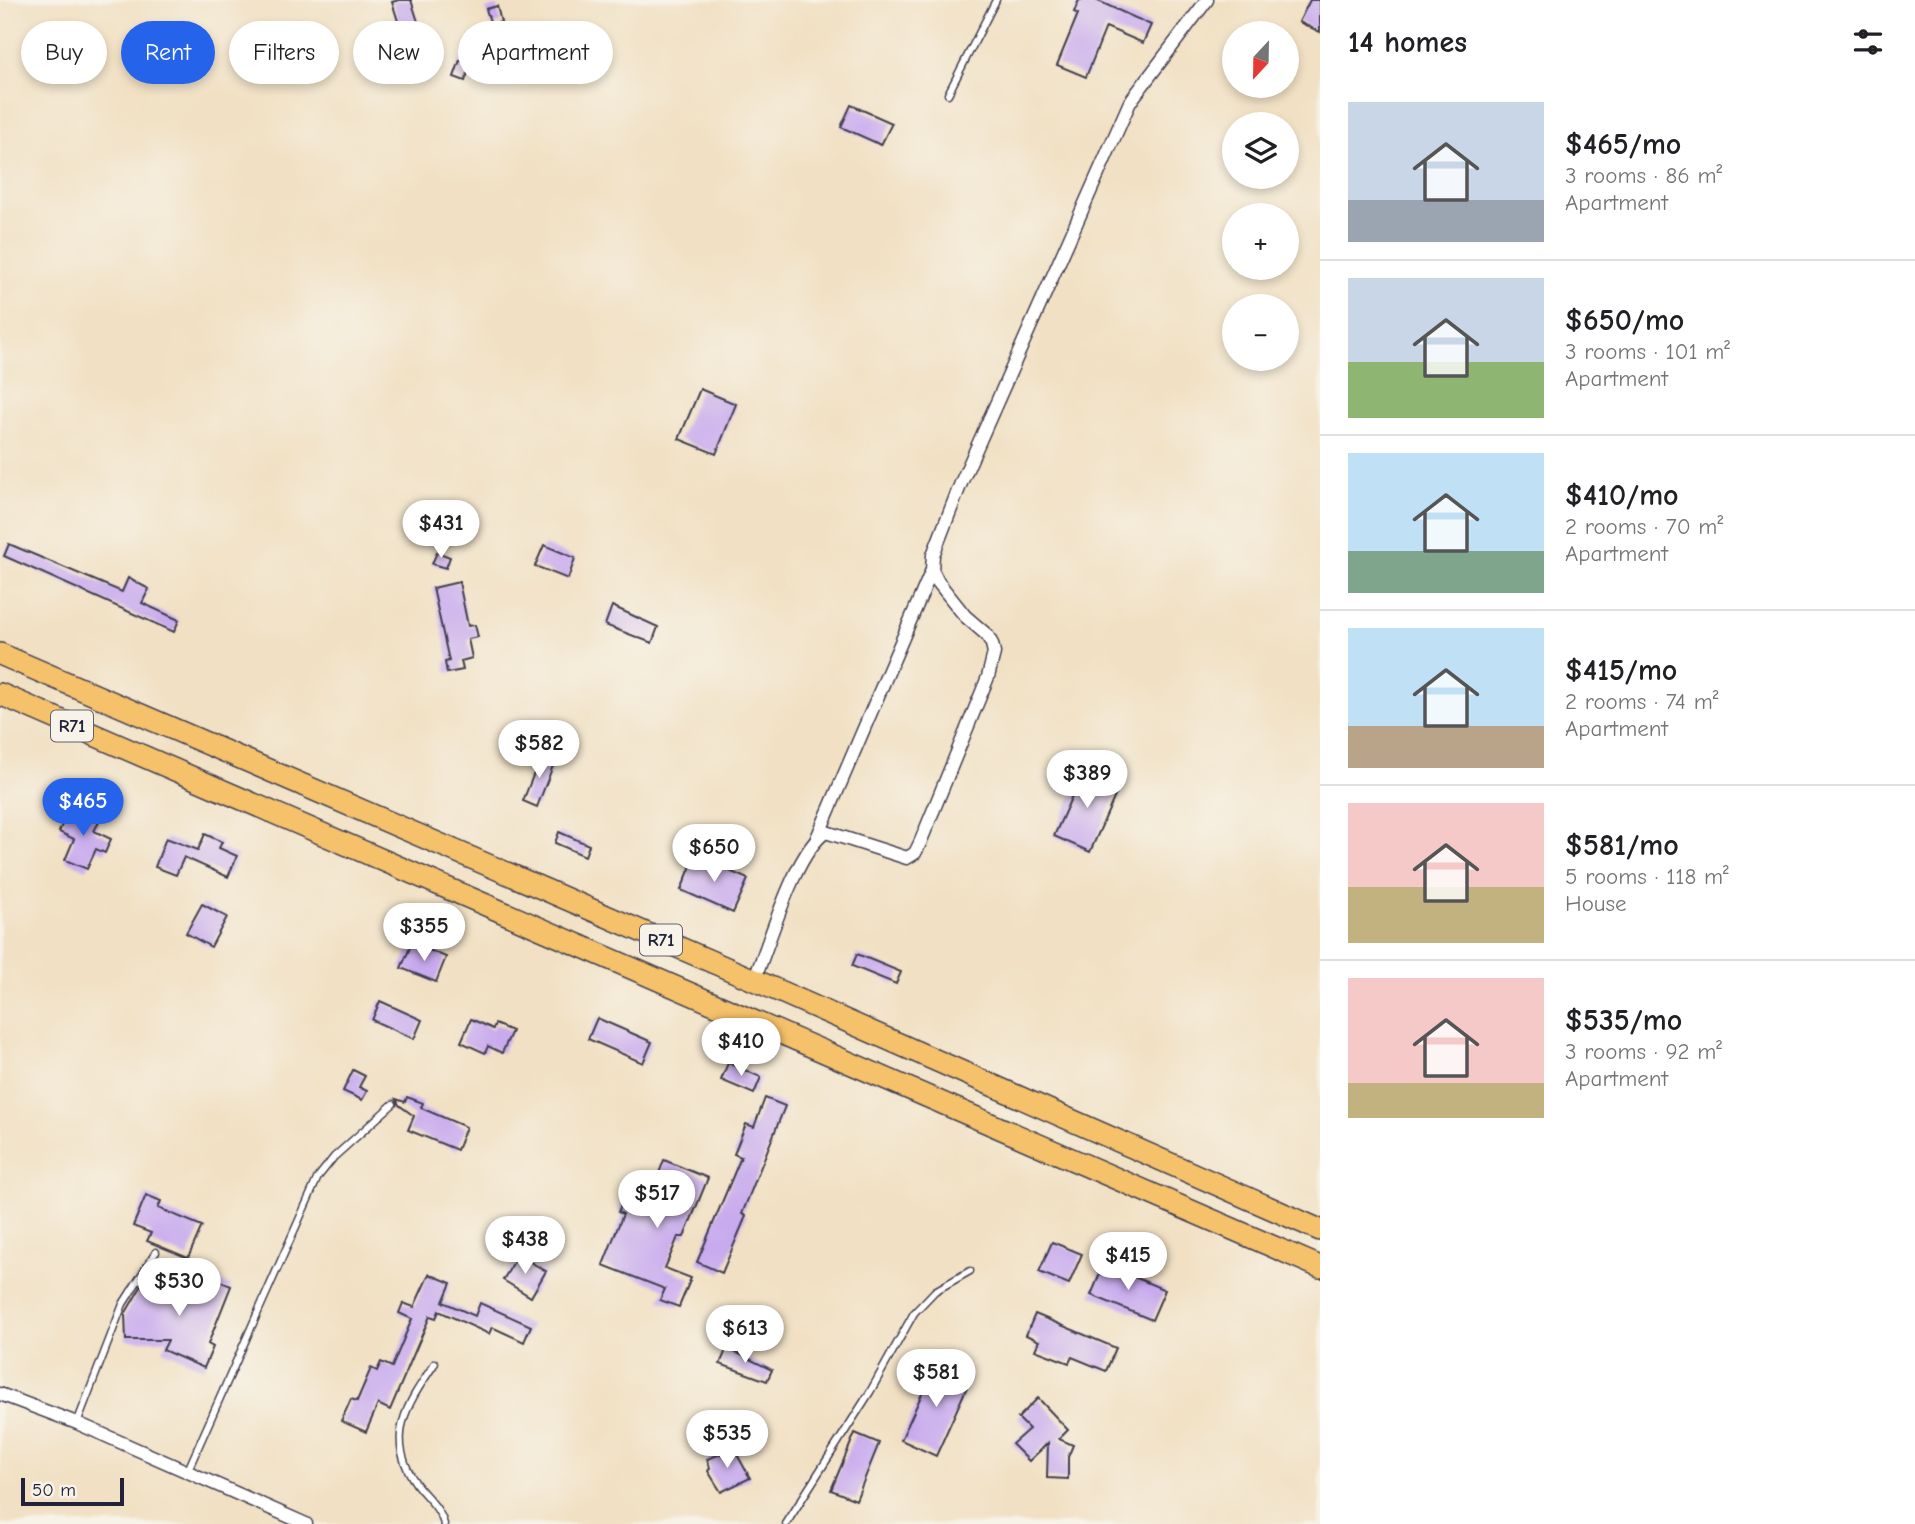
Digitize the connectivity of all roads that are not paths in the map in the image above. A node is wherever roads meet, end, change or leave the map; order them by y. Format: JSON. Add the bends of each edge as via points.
{"nodes":[{"id":1,"x":996,"y":0,"type":"edge"},
{"id":2,"x":1207,"y":0,"type":"edge"},
{"id":3,"x":948,"y":94,"type":"dead end"},
{"id":4,"x":932,"y":570,"type":"junction"},
{"id":5,"x":0,"y":654,"type":"edge"},
{"id":6,"x":0,"y":694,"type":"edge"},
{"id":7,"x":817,"y":838,"type":"junction"},
{"id":8,"x":754,"y":980,"type":"junction"},
{"id":9,"x":393,"y":1104,"type":"dead end"},
{"id":10,"x":1320,"y":1230,"type":"edge"},
{"id":11,"x":156,"y":1252,"type":"dead end"},
{"id":12,"x":1320,"y":1268,"type":"edge"},
{"id":13,"x":970,"y":1271,"type":"dead end"},
{"id":14,"x":435,"y":1363,"type":"dead end"},
{"id":15,"x":0,"y":1394,"type":"edge"},
{"id":16,"x":77,"y":1423,"type":"junction"},
{"id":17,"x":188,"y":1470,"type":"junction"},
{"id":18,"x":306,"y":1524,"type":"edge"},
{"id":19,"x":444,"y":1524,"type":"edge"},
{"id":20,"x":786,"y":1524,"type":"edge"}],
"edges":[{"from":1,"to":3,"type":"lane"},
{"from":2,"to":4,"type":"street","via":[[1130,102],[961,483],[933,555]]},
{"from":4,"to":7,"type":"street"},
{"from":4,"to":7,"type":"street","via":[[965,616],[987,635],[994,653],[920,843],[907,858],[826,832]]},
{"from":5,"to":8,"type":"main road","number":"R71"},
{"from":6,"to":12,"type":"main road","number":"R71"},
{"from":7,"to":8,"type":"street","via":[[788,892]]},
{"from":8,"to":10,"type":"main road","number":"R71"},
{"from":9,"to":17,"type":"lane","via":[[318,1177]]},
{"from":11,"to":16,"type":"lane","via":[[127,1296]]},
{"from":13,"to":20,"type":"lane","via":[[935,1291],[914,1313]]},
{"from":14,"to":19,"type":"lane","via":[[400,1423],[407,1470],[441,1513]]},
{"from":15,"to":16,"type":"street"},
{"from":16,"to":17,"type":"street"},
{"from":17,"to":18,"type":"street"}]}
